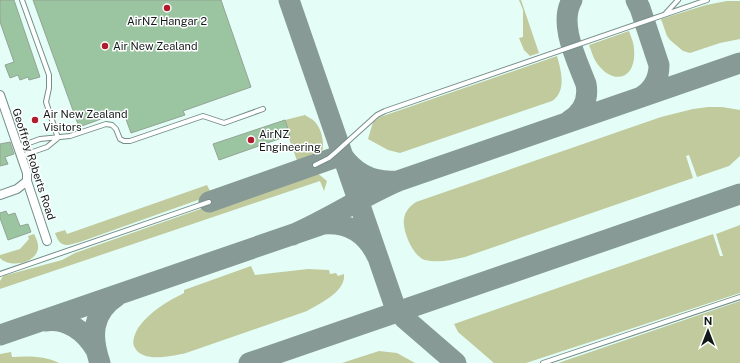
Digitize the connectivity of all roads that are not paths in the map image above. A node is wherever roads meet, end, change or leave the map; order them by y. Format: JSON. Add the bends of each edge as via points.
{"nodes":[{"id":1,"x":22,"y":0,"type":"edge"},
{"id":2,"x":678,"y":0,"type":"edge"},
{"id":3,"x":707,"y":0,"type":"edge"},
{"id":4,"x":663,"y":15,"type":"junction"},
{"id":5,"x":0,"y":95,"type":"edge"},
{"id":6,"x":263,"y":109,"type":"dead end"},
{"id":7,"x":58,"y":138,"type":"junction"},
{"id":8,"x":18,"y":147,"type":"junction"},
{"id":9,"x":21,"y":156,"type":"junction"},
{"id":10,"x":315,"y":165,"type":"dead end"},
{"id":11,"x":27,"y":181,"type":"junction"},
{"id":12,"x":0,"y":195,"type":"edge"},
{"id":13,"x":209,"y":202,"type":"dead end"},
{"id":14,"x":47,"y":240,"type":"dead end"},
{"id":15,"x":0,"y":274,"type":"edge"},
{"id":16,"x":740,"y":297,"type":"edge"},
{"id":17,"x":543,"y":363,"type":"edge"}],
"edges":[{"from":1,"to":7,"type":"lane","via":[[49,75],[46,102]]},
{"from":2,"to":4,"type":"lane"},
{"from":3,"to":4,"type":"lane"},
{"from":4,"to":10,"type":"lane","via":[[385,111],[377,115],[333,155]]},
{"from":5,"to":8,"type":"street","name":"Geoffrey Roberts Road"},
{"from":6,"to":7,"type":"lane","via":[[224,123],[203,116],[130,141],[120,139],[116,129],[109,124]]},
{"from":7,"to":8,"type":"lane","via":[[40,139]]},
{"from":7,"to":9,"type":"lane","via":[[47,147]]},
{"from":8,"to":9,"type":"street","name":"Geoffrey Roberts Road"},
{"from":9,"to":11,"type":"street","name":"Geoffrey Roberts Road"},
{"from":11,"to":12,"type":"street","via":[[18,189]]},
{"from":11,"to":14,"type":"street","name":"Geoffrey Roberts Road"},
{"from":13,"to":15,"type":"lane"},
{"from":16,"to":17,"type":"lane"}]}
